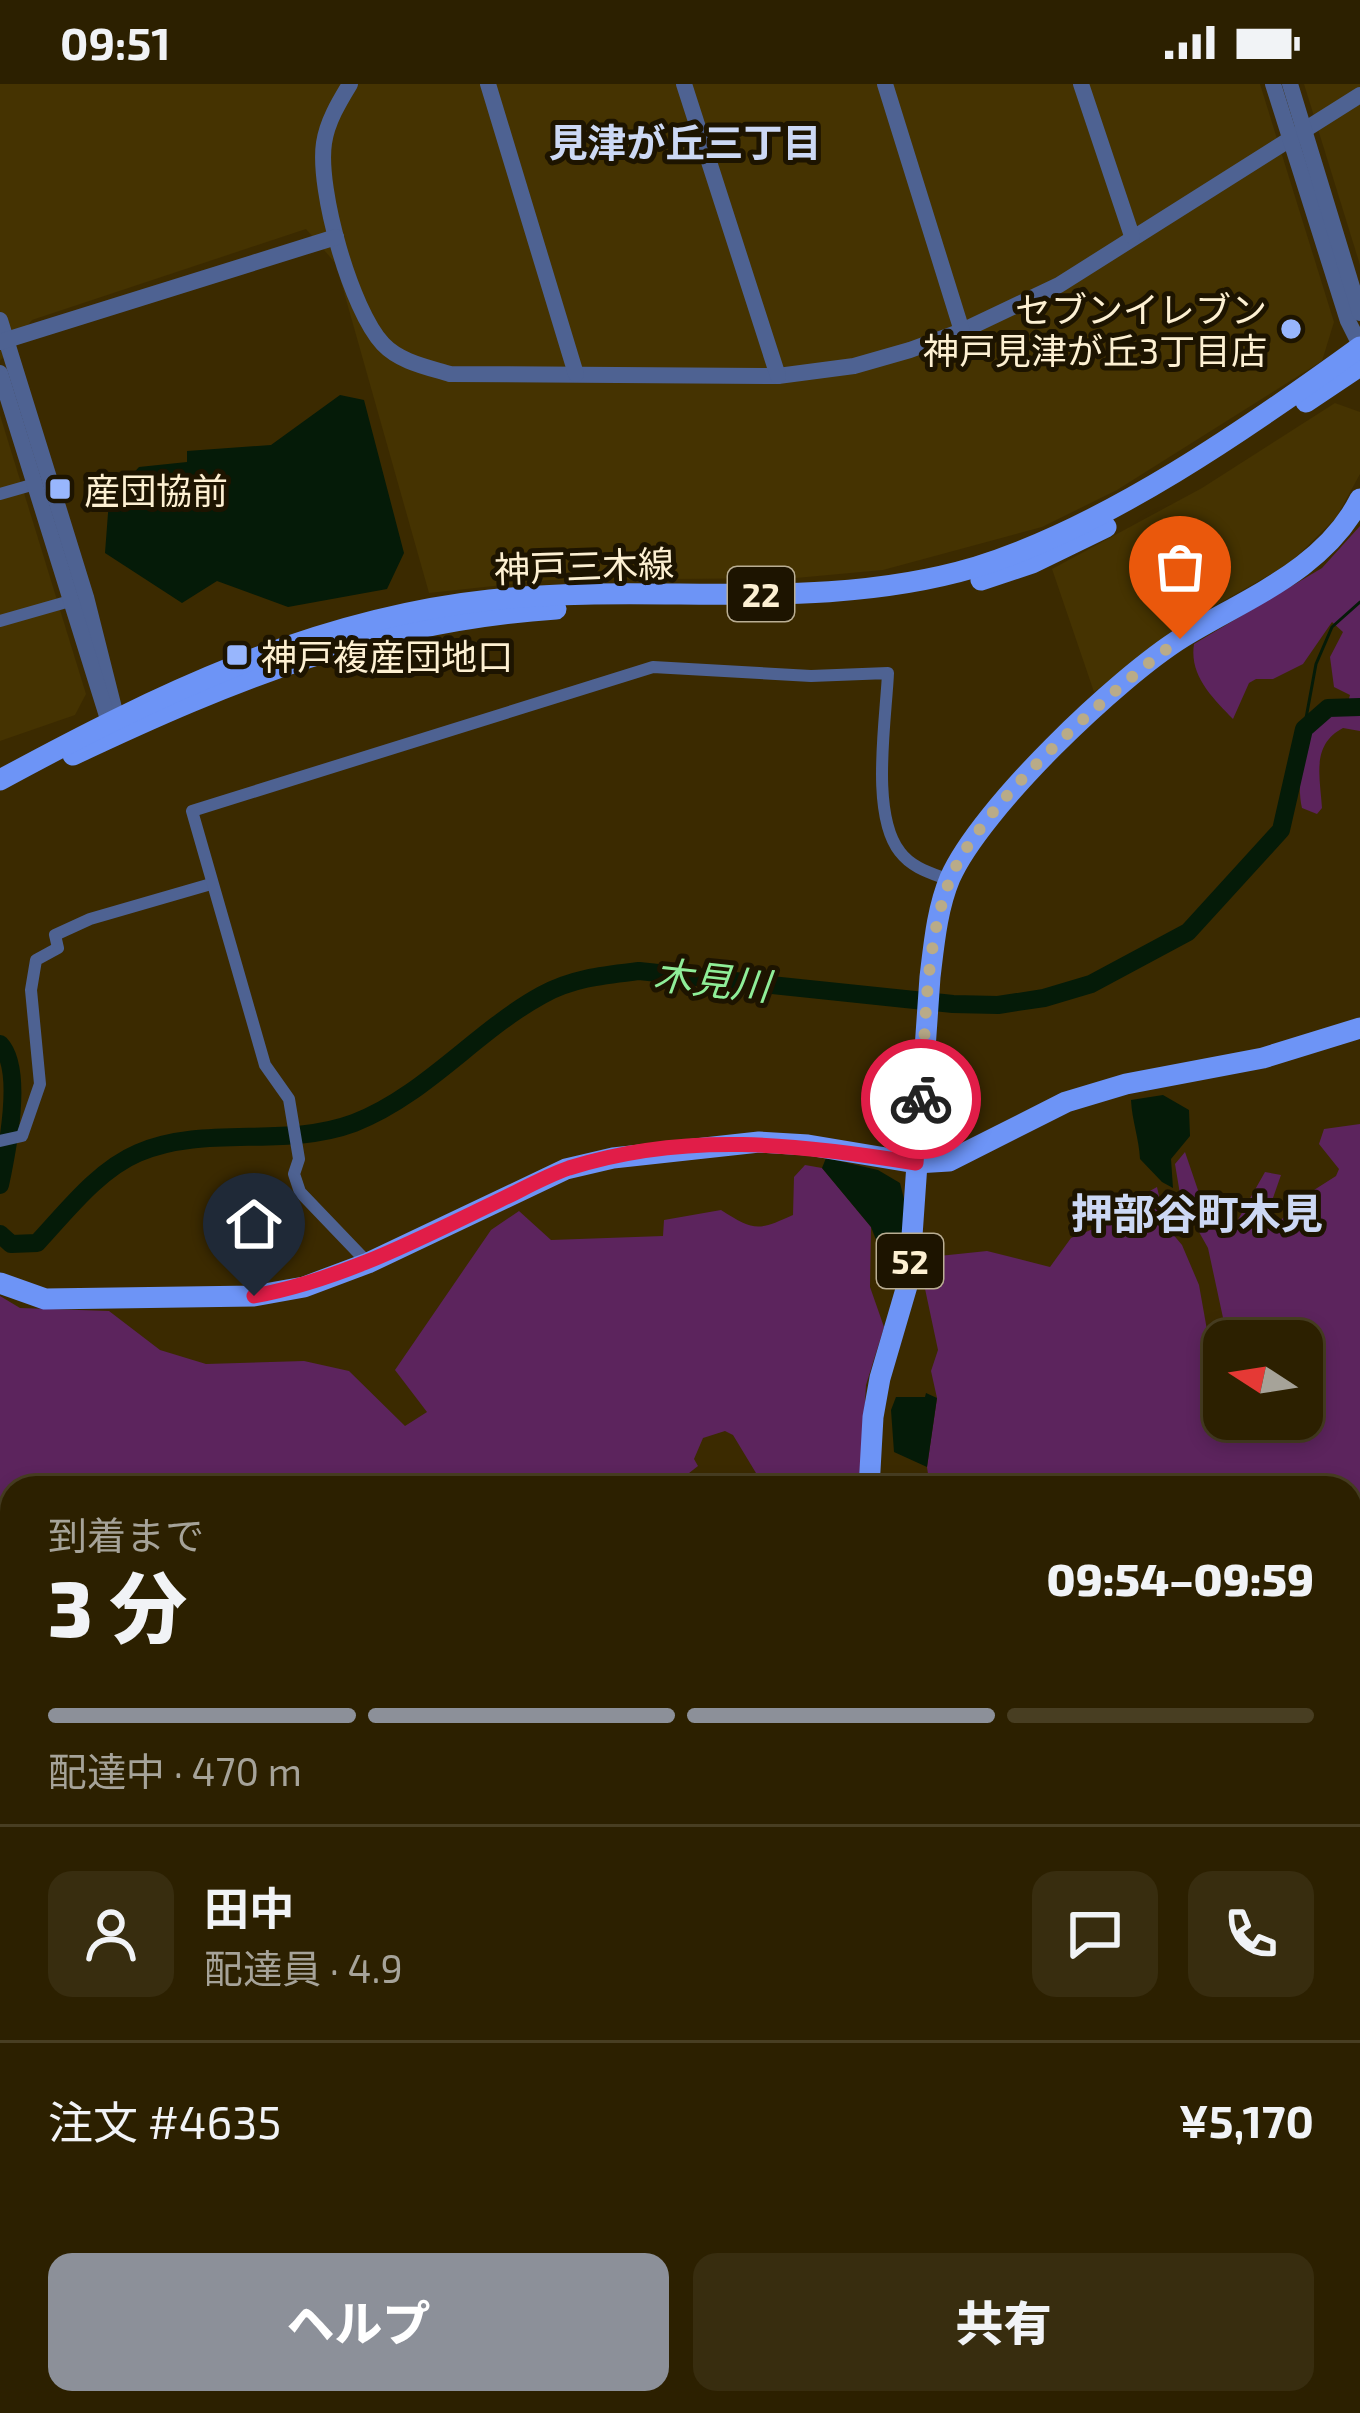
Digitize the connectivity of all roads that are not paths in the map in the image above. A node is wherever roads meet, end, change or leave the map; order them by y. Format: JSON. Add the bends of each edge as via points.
{"nodes":[{"id":1,"x":350,"y":84,"type":"edge"},
{"id":2,"x":488,"y":84,"type":"edge"},
{"id":3,"x":684,"y":84,"type":"edge"},
{"id":4,"x":885,"y":84,"type":"edge"},
{"id":5,"x":1081,"y":84,"type":"edge"},
{"id":6,"x":1273,"y":84,"type":"edge"},
{"id":7,"x":1290,"y":84,"type":"edge"},
{"id":8,"x":1360,"y":95,"type":"edge"},
{"id":9,"x":1297,"y":133,"type":"junction"},
{"id":10,"x":1132,"y":236,"type":"junction"},
{"id":11,"x":336,"y":237,"type":"junction"},
{"id":12,"x":1360,"y":313,"type":"edge"},
{"id":13,"x":0,"y":320,"type":"edge"},
{"id":14,"x":962,"y":331,"type":"junction"},
{"id":15,"x":3,"y":341,"type":"edge"},
{"id":16,"x":1360,"y":346,"type":"edge"},
{"id":17,"x":1360,"y":366,"type":"edge"},
{"id":18,"x":0,"y":373,"type":"edge"},
{"id":19,"x":576,"y":374,"type":"junction"},
{"id":20,"x":778,"y":376,"type":"junction"},
{"id":21,"x":35,"y":484,"type":"junction"},
{"id":22,"x":0,"y":494,"type":"edge"},
{"id":23,"x":1360,"y":499,"type":"edge"},
{"id":24,"x":70,"y":601,"type":"junction"},
{"id":25,"x":0,"y":621,"type":"edge"},
{"id":26,"x":115,"y":723,"type":"junction"},
{"id":27,"x":0,"y":780,"type":"edge"},
{"id":28,"x":0,"y":789,"type":"edge"},
{"id":29,"x":949,"y":880,"type":"junction"},
{"id":30,"x":211,"y":884,"type":"junction"},
{"id":31,"x":1360,"y":1028,"type":"edge"},
{"id":32,"x":0,"y":1141,"type":"edge"},
{"id":33,"x":916,"y":1163,"type":"junction"},
{"id":34,"x":368,"y":1264,"type":"junction"},
{"id":35,"x":0,"y":1283,"type":"edge"},
{"id":36,"x":870,"y":1476,"type":"edge"}],
"edges":[{"from":1,"to":11,"type":"street","via":[[323,153]]},
{"from":2,"to":19,"type":"street"},
{"from":3,"to":20,"type":"street"},
{"from":4,"to":14,"type":"street"},
{"from":5,"to":10,"type":"street"},
{"from":6,"to":9,"type":"street"},
{"from":7,"to":9,"type":"street"},
{"from":8,"to":9,"type":"street"},
{"from":9,"to":10,"type":"street"},
{"from":9,"to":12,"type":"street"},
{"from":9,"to":16,"type":"street"},
{"from":10,"to":14,"type":"street","via":[[1059,286]]},
{"from":11,"to":15,"type":"street"},
{"from":11,"to":19,"type":"street","via":[[367,323],[386,348],[450,374]]},
{"from":13,"to":15,"type":"street"},
{"from":14,"to":20,"type":"street","via":[[854,366]]},
{"from":15,"to":26,"type":"street"},
{"from":16,"to":26,"type":"main road","name":"神戸三木線","number":"22","via":[[1157,482],[1069,530],[978,566],[827,593],[599,593],[434,608],[239,661]]},
{"from":17,"to":26,"type":"main road","name":"神戸三木線","number":"22","via":[[1124,517],[980,581],[808,608],[601,607],[437,623],[294,659]]},
{"from":18,"to":21,"type":"street"},
{"from":19,"to":20,"type":"street"},
{"from":21,"to":22,"type":"street"},
{"from":21,"to":24,"type":"street"},
{"from":23,"to":29,"type":"main road","number":"52","via":[[1318,556],[1129,676],[1002,804]]},
{"from":24,"to":25,"type":"street"},
{"from":24,"to":26,"type":"street"},
{"from":26,"to":27,"type":"main road","name":"神戸三木線","number":"22"},
{"from":26,"to":28,"type":"main road","name":"神戸三木線","number":"22"},
{"from":29,"to":30,"type":"street","via":[[912,865],[887,827],[888,673],[653,667],[192,811]]},
{"from":29,"to":33,"type":"main road","number":"52","via":[[930,976]]},
{"from":30,"to":32,"type":"street","via":[[55,935],[58,948],[36,960],[31,990],[40,1084],[22,1136]]},
{"from":30,"to":34,"type":"street","via":[[266,1065],[289,1100],[299,1192]]},
{"from":31,"to":33,"type":"main road","via":[[1066,1102],[949,1161]]},
{"from":33,"to":34,"type":"main road","via":[[759,1142],[613,1158],[566,1169]]},
{"from":33,"to":36,"type":"main road","number":"52","via":[[909,1280],[880,1378]]},
{"from":34,"to":35,"type":"main road","via":[[254,1296],[45,1299]]}]}
